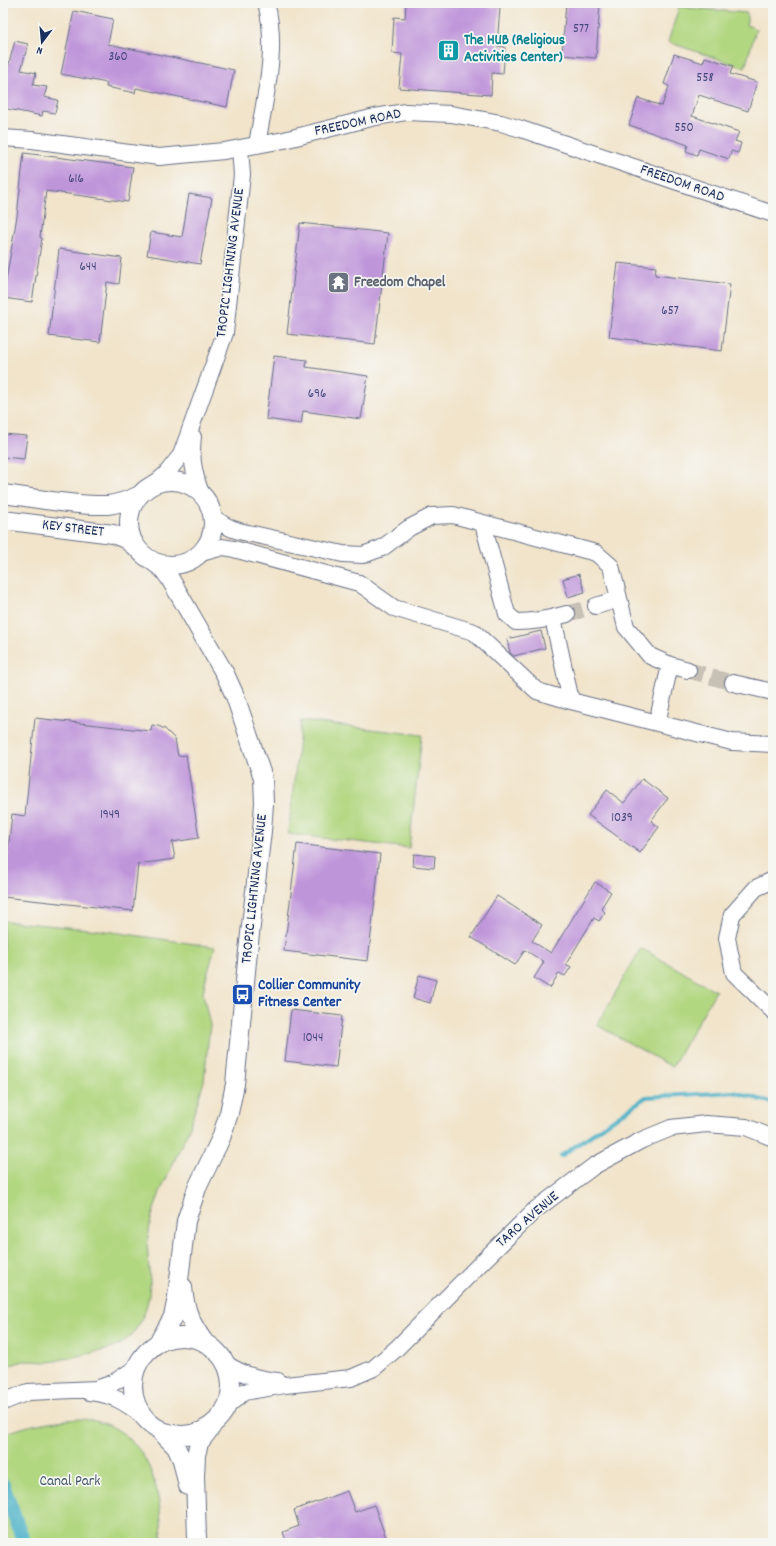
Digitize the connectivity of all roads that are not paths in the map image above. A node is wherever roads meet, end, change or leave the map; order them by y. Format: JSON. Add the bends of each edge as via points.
{"nodes":[{"id":1,"x":266,"y":3,"type":"edge"},
{"id":2,"x":3,"y":138,"type":"edge"},
{"id":3,"x":257,"y":145,"type":"junction"},
{"id":4,"x":240,"y":148,"type":"junction"},
{"id":5,"x":773,"y":214,"type":"edge"},
{"id":6,"x":194,"y":422,"type":"junction"},
{"id":7,"x":146,"y":491,"type":"junction"},
{"id":8,"x":3,"y":494,"type":"edge"},
{"id":9,"x":202,"y":496,"type":"junction"},
{"id":10,"x":212,"y":516,"type":"junction"},
{"id":11,"x":3,"y":520,"type":"edge"},
{"id":12,"x":483,"y":524,"type":"junction"},
{"id":13,"x":145,"y":555,"type":"junction"},
{"id":14,"x":195,"y":557,"type":"junction"},
{"id":15,"x":619,"y":599,"type":"junction"},
{"id":16,"x":183,"y":603,"type":"junction"},
{"id":17,"x":596,"y":606,"type":"tunnel mouth"},
{"id":18,"x":670,"y":665,"type":"junction"},
{"id":19,"x":688,"y":670,"type":"tunnel mouth"},
{"id":20,"x":733,"y":683,"type":"tunnel mouth"},
{"id":21,"x":773,"y":692,"type":"edge"},
{"id":22,"x":571,"y":701,"type":"junction"},
{"id":23,"x":657,"y":723,"type":"junction"},
{"id":24,"x":773,"y":744,"type":"edge"},
{"id":25,"x":773,"y":880,"type":"edge"},
{"id":26,"x":773,"y":1011,"type":"edge"},
{"id":27,"x":773,"y":1138,"type":"edge"},
{"id":28,"x":182,"y":1256,"type":"junction"},
{"id":29,"x":158,"y":1343,"type":"junction"},
{"id":30,"x":205,"y":1343,"type":"junction"},
{"id":31,"x":226,"y":1364,"type":"junction"},
{"id":32,"x":136,"y":1368,"type":"junction"},
{"id":33,"x":313,"y":1383,"type":"junction"},
{"id":34,"x":75,"y":1390,"type":"junction"},
{"id":35,"x":3,"y":1402,"type":"edge"},
{"id":36,"x":228,"y":1405,"type":"junction"},
{"id":37,"x":143,"y":1416,"type":"junction"},
{"id":38,"x":213,"y":1425,"type":"junction"},
{"id":39,"x":159,"y":1430,"type":"junction"},
{"id":40,"x":198,"y":1540,"type":"edge"}],
"edges":[{"from":1,"to":3,"type":"street","via":[[271,35],[270,70]]},
{"from":2,"to":4,"type":"street","name":"FREEDOM ROAD","via":[[159,157]]},
{"from":3,"to":4,"type":"street","name":"FREEDOM ROAD"},
{"from":3,"to":5,"type":"street","name":"FREEDOM ROAD","via":[[406,112],[451,114],[521,129]]},
{"from":4,"to":6,"type":"street","name":"TROPIC LIGHTNING AVENUE","via":[[242,175],[225,333]]},
{"from":6,"to":7,"type":"street","via":[[181,455],[166,474]]},
{"from":6,"to":9,"type":"street","via":[[191,450],[194,473]]},
{"from":7,"to":8,"type":"main road","name":"KEY STREET","via":[[125,502],[108,505]]},
{"from":7,"to":9,"type":"main road","via":[[165,482],[179,482],[192,487]]},
{"from":7,"to":13,"type":"main road","via":[[133,505],[130,517],[133,540]]},
{"from":9,"to":10,"type":"main road","via":[[209,505]]},
{"from":10,"to":12,"type":"street","via":[[220,524],[239,531],[343,554],[363,555],[382,548],[409,528],[432,516],[453,516]]},
{"from":10,"to":14,"type":"main road","via":[[212,530],[208,542]]},
{"from":11,"to":13,"type":"main road","name":"KEY STREET","via":[[113,534],[126,539]]},
{"from":12,"to":15,"type":"street","via":[[596,553],[611,566]]},
{"from":12,"to":22,"type":"street","via":[[507,614],[516,622],[531,622],[560,616]]},
{"from":13,"to":14,"type":"main road","via":[[163,564],[176,565]]},
{"from":13,"to":16,"type":"main road","name":"KEY STREET","via":[[163,569]]},
{"from":14,"to":16,"type":"main road","via":[[182,573],[180,587]]},
{"from":14,"to":22,"type":"street","via":[[223,547],[359,582],[394,608],[474,632],[537,691]]},
{"from":15,"to":17,"type":"street"},
{"from":15,"to":18,"type":"street","via":[[626,627],[650,656]]},
{"from":16,"to":28,"type":"main road","name":"TROPIC LIGHTNING AVENUE","via":[[226,674],[235,696],[263,778],[264,803],[235,1084],[221,1138],[197,1188],[186,1221]]},
{"from":18,"to":19,"type":"street"},
{"from":18,"to":23,"type":"street"},
{"from":20,"to":21,"type":"street"},
{"from":22,"to":23,"type":"street"},
{"from":23,"to":24,"type":"street","via":[[732,742]]},
{"from":25,"to":26,"type":"street","via":[[756,888],[732,914],[727,938],[734,973]]},
{"from":27,"to":33,"type":"street","name":"TARO AVENUE","via":[[746,1127],[706,1124],[671,1128],[642,1140],[594,1166],[535,1210],[374,1368],[351,1378]]},
{"from":28,"to":29,"type":"main road","via":[[173,1317]]},
{"from":28,"to":30,"type":"main road","via":[[184,1298],[193,1326]]},
{"from":29,"to":30,"type":"main road","via":[[184,1337]]},
{"from":29,"to":32,"type":"main road","via":[[145,1354]]},
{"from":30,"to":31,"type":"main road","via":[[217,1352]]},
{"from":31,"to":33,"type":"street","via":[[242,1374],[257,1379]]},
{"from":31,"to":36,"type":"main road","via":[[231,1382]]},
{"from":32,"to":34,"type":"street","via":[[113,1383],[96,1389]]},
{"from":32,"to":37,"type":"main road","via":[[133,1390],[137,1407]]},
{"from":33,"to":36,"type":"street","via":[[244,1392]]},
{"from":34,"to":35,"type":"street","via":[[28,1392]]},
{"from":34,"to":37,"type":"street","via":[[110,1396],[124,1402]]},
{"from":36,"to":38,"type":"main road"},
{"from":37,"to":39,"type":"main road"},
{"from":38,"to":39,"type":"main road","via":[[202,1432],[183,1436]]},
{"from":38,"to":40,"type":"main road","via":[[199,1443],[196,1455],[194,1476]]},
{"from":39,"to":40,"type":"main road","via":[[176,1447],[182,1460]]}]}
